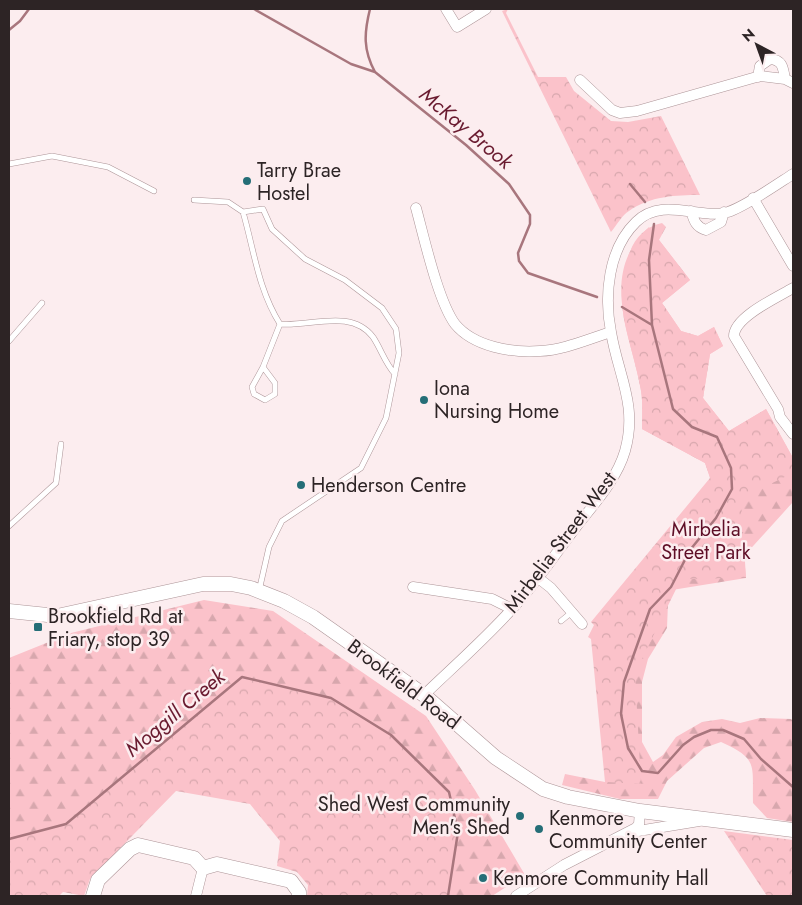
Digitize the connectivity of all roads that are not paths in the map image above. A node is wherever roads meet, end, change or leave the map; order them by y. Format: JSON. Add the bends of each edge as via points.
{"nodes":[{"id":1,"x":446,"y":9,"type":"edge"},
{"id":2,"x":486,"y":9,"type":"edge"},
{"id":3,"x":758,"y":77,"type":"junction"},
{"id":4,"x":580,"y":80,"type":"dead end"},
{"id":5,"x":789,"y":81,"type":"edge"},
{"id":6,"x":9,"y":164,"type":"edge"},
{"id":7,"x":793,"y":174,"type":"edge"},
{"id":8,"x":154,"y":192,"type":"dead end"},
{"id":9,"x":753,"y":198,"type":"junction"},
{"id":10,"x":194,"y":200,"type":"dead end"},
{"id":11,"x":416,"y":208,"type":"dead end"},
{"id":12,"x":243,"y":212,"type":"junction"},
{"id":13,"x":690,"y":212,"type":"junction"},
{"id":14,"x":724,"y":212,"type":"junction"},
{"id":15,"x":793,"y":266,"type":"edge"},
{"id":16,"x":793,"y":288,"type":"edge"},
{"id":17,"x":42,"y":303,"type":"dead end"},
{"id":18,"x":280,"y":324,"type":"junction"},
{"id":19,"x":611,"y":332,"type":"junction"},
{"id":20,"x":9,"y":341,"type":"edge"},
{"id":21,"x":263,"y":367,"type":"junction"},
{"id":22,"x":395,"y":374,"type":"junction"},
{"id":23,"x":793,"y":434,"type":"edge"},
{"id":24,"x":61,"y":444,"type":"dead end"},
{"id":25,"x":9,"y":526,"type":"edge"},
{"id":26,"x":537,"y":577,"type":"junction"},
{"id":27,"x":413,"y":587,"type":"dead end"},
{"id":28,"x":259,"y":591,"type":"junction"},
{"id":29,"x":512,"y":610,"type":"junction"},
{"id":30,"x":9,"y":611,"type":"edge"},
{"id":31,"x":572,"y":612,"type":"junction"},
{"id":32,"x":562,"y":621,"type":"dead end"},
{"id":33,"x":582,"y":624,"type":"dead end"},
{"id":34,"x":424,"y":694,"type":"junction"},
{"id":35,"x":640,"y":811,"type":"junction"},
{"id":36,"x":716,"y":822,"type":"junction"},
{"id":37,"x":793,"y":830,"type":"edge"},
{"id":38,"x":631,"y":832,"type":"junction"},
{"id":39,"x":203,"y":868,"type":"junction"},
{"id":40,"x":93,"y":896,"type":"edge"},
{"id":41,"x":196,"y":896,"type":"edge"},
{"id":42,"x":299,"y":896,"type":"edge"},
{"id":43,"x":516,"y":896,"type":"edge"}],
"edges":[{"from":1,"to":2,"type":"street","via":[[457,27]]},
{"from":3,"to":4,"type":"street","via":[[620,113],[612,110]]},
{"from":3,"to":5,"type":"street"},
{"from":3,"to":5,"type":"street","via":[[760,66],[770,59],[782,64]]},
{"from":6,"to":8,"type":"lane","via":[[52,156],[108,167]]},
{"from":7,"to":9,"type":"street","name":"Mirbelia Street West"},
{"from":9,"to":14,"type":"street","name":"Mirbelia Street West"},
{"from":9,"to":15,"type":"street"},
{"from":10,"to":12,"type":"lane","via":[[228,202]]},
{"from":11,"to":19,"type":"street","via":[[445,305],[456,324],[473,339],[514,350],[541,351],[569,346]]},
{"from":12,"to":18,"type":"lane","via":[[256,268]]},
{"from":12,"to":22,"type":"lane","via":[[263,209],[272,229],[305,258],[345,280],[382,308],[396,329],[399,353]]},
{"from":13,"to":14,"type":"street","name":"Mirbelia Street West"},
{"from":13,"to":14,"type":"street","via":[[699,228],[706,230],[721,222]]},
{"from":13,"to":19,"type":"street","name":"Mirbelia Street West","via":[[672,209],[654,212],[637,221],[624,236],[611,266],[608,303]]},
{"from":16,"to":23,"type":"street","via":[[740,321],[734,336]]},
{"from":17,"to":20,"type":"lane"},
{"from":18,"to":21,"type":"lane"},
{"from":18,"to":22,"type":"lane","via":[[345,320],[362,327],[373,337],[384,361]]},
{"from":19,"to":26,"type":"street","name":"Mirbelia Street West","via":[[629,403],[625,451],[612,479]]},
{"from":21,"to":21,"type":"lane","via":[[275,383],[275,394],[266,400],[254,394],[252,387]]},
{"from":22,"to":28,"type":"lane","via":[[386,418],[361,468],[282,521],[269,546]]},
{"from":24,"to":25,"type":"lane","via":[[56,484]]},
{"from":26,"to":29,"type":"street","name":"Mirbelia Street West"},
{"from":26,"to":31,"type":"street"},
{"from":27,"to":29,"type":"street","via":[[492,599]]},
{"from":28,"to":30,"type":"main road","name":"Brookfield Road","via":[[231,584],[203,584],[57,616]]},
{"from":28,"to":34,"type":"main road","name":"Brookfield Road","via":[[313,616]]},
{"from":29,"to":34,"type":"street","name":"Mirbelia Street West"},
{"from":31,"to":32,"type":"lane"},
{"from":31,"to":33,"type":"street"},
{"from":34,"to":35,"type":"main road","name":"Brookfield Road","via":[[496,758],[544,789]]},
{"from":35,"to":36,"type":"main road","name":"Brookfield Road"},
{"from":35,"to":38,"type":"street","via":[[639,824]]},
{"from":36,"to":37,"type":"main road","name":"Brookfield Road"},
{"from":36,"to":38,"type":"street"},
{"from":38,"to":43,"type":"street","via":[[564,865]]},
{"from":39,"to":40,"type":"main road","via":[[194,858],[138,845],[98,880]]},
{"from":39,"to":41,"type":"street"},
{"from":39,"to":42,"type":"main road","via":[[217,864],[290,881]]}]}
